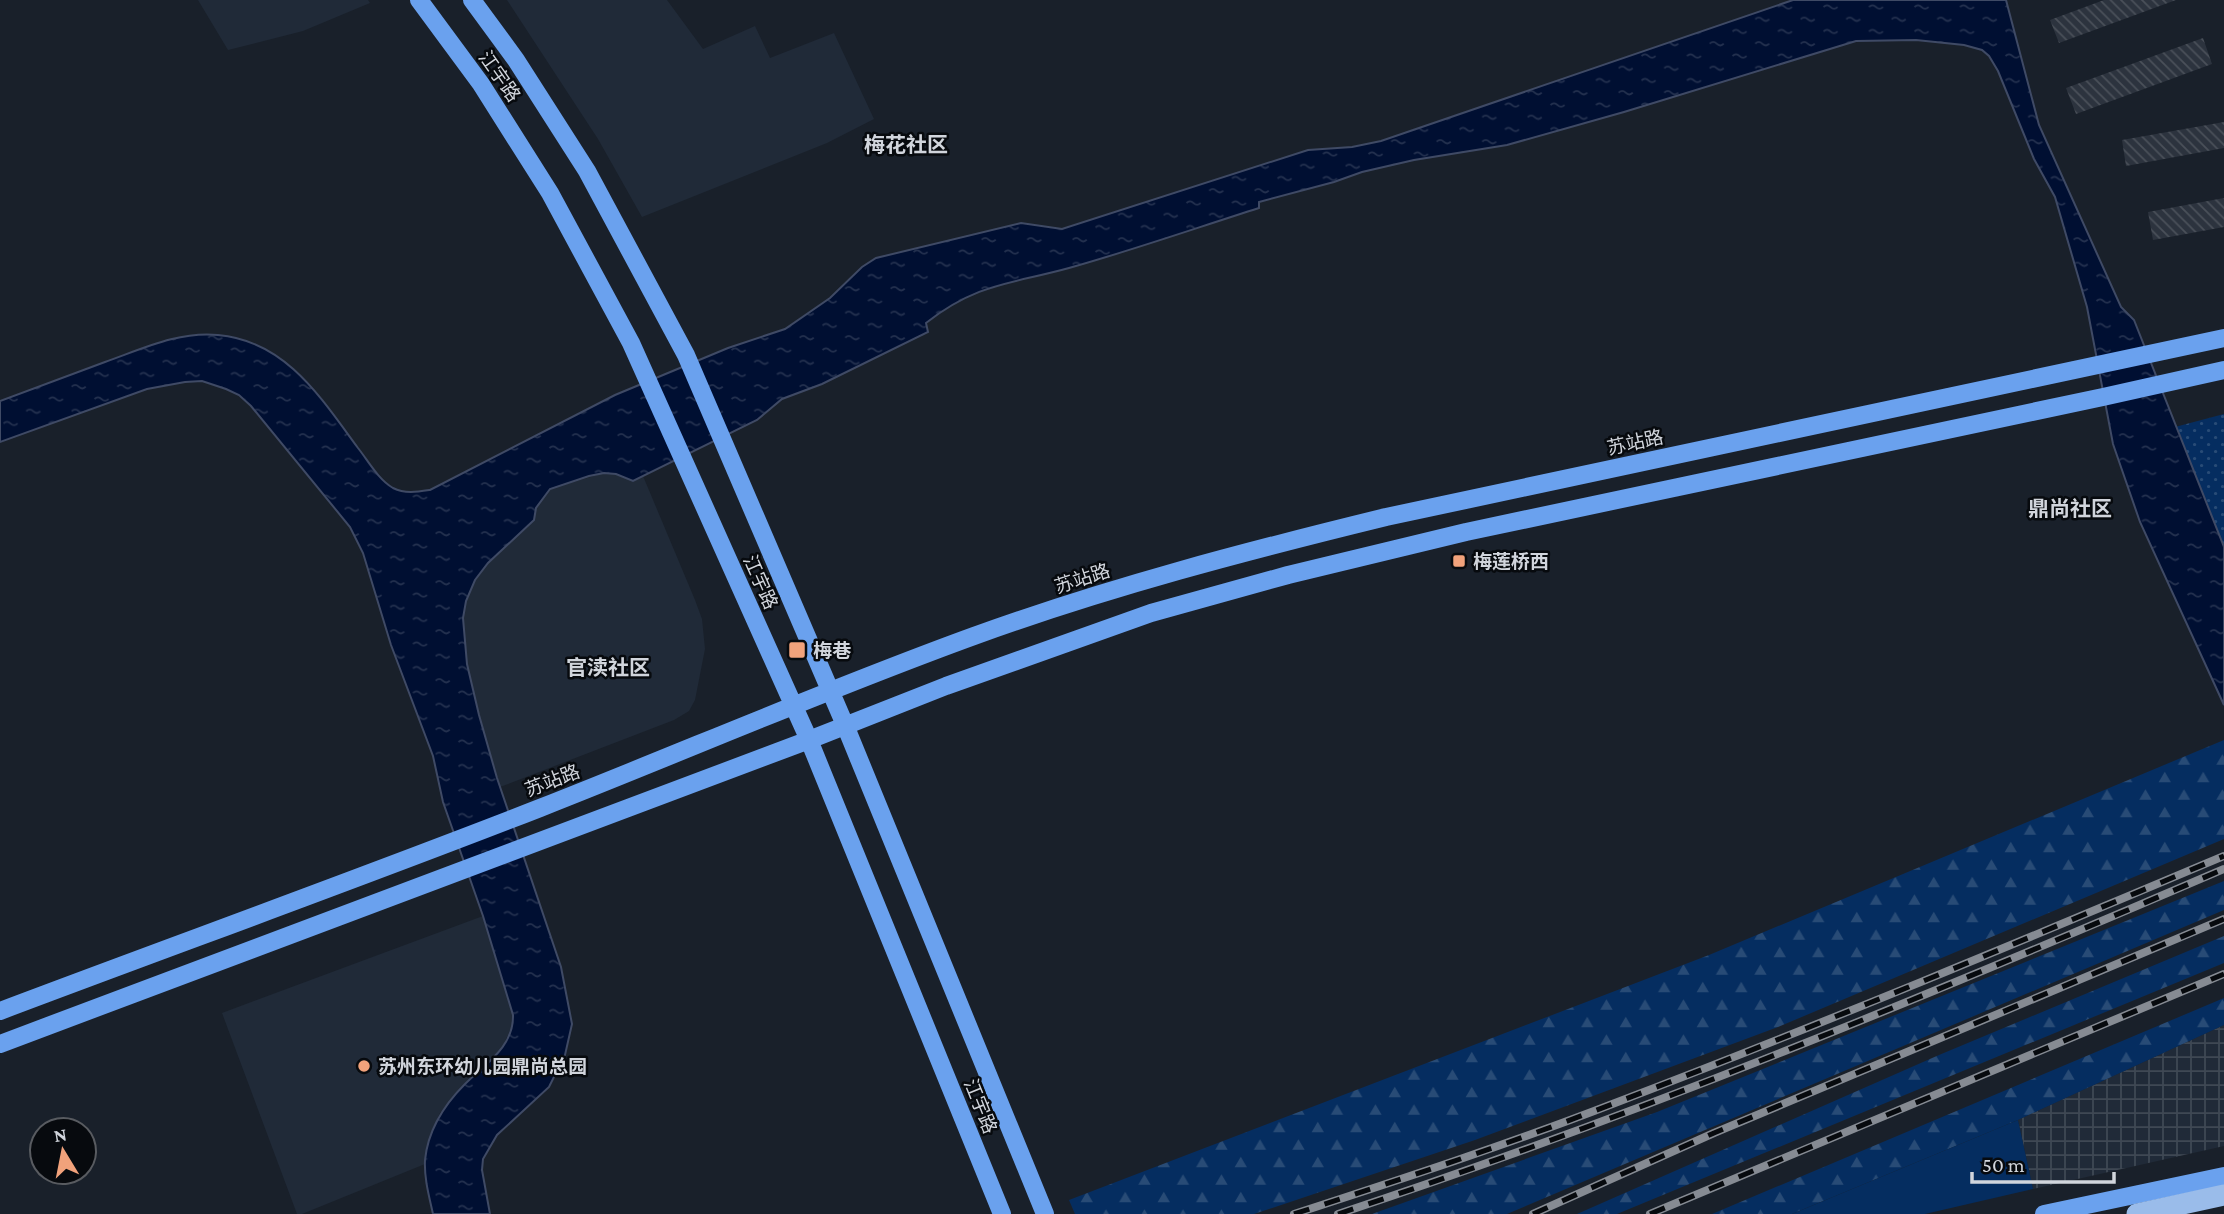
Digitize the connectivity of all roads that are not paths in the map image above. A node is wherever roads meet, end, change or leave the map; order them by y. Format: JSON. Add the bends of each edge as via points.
{"nodes":[{"id":1,"x":419,"y":0,"type":"edge"},
{"id":2,"x":472,"y":0,"type":"edge"},
{"id":3,"x":2224,"y":338,"type":"edge"},
{"id":4,"x":2224,"y":370,"type":"edge"},
{"id":5,"x":830,"y":691,"type":"junction"},
{"id":6,"x":794,"y":707,"type":"junction"},
{"id":7,"x":845,"y":725,"type":"junction"},
{"id":8,"x":809,"y":740,"type":"junction"},
{"id":9,"x":0,"y":1011,"type":"edge"},
{"id":10,"x":0,"y":1044,"type":"edge"},
{"id":11,"x":2224,"y":1176,"type":"edge"},
{"id":12,"x":2224,"y":1195,"type":"edge"},
{"id":13,"x":1002,"y":1214,"type":"edge"},
{"id":14,"x":1045,"y":1214,"type":"edge"},
{"id":15,"x":2044,"y":1214,"type":"edge"},
{"id":16,"x":2137,"y":1214,"type":"edge"}],
"edges":[{"from":1,"to":6,"type":"main road","name":"江宇路","via":[[481,84],[550,193],[620,322]]},
{"from":2,"to":5,"type":"main road","name":"江宇路","via":[[587,171],[687,355]]},
{"from":3,"to":5,"type":"main road","name":"苏站路","via":[[1273,544],[1143,580],[975,635]]},
{"from":4,"to":7,"type":"main road","via":[[1466,533],[1217,594],[1151,612]]},
{"from":5,"to":6,"type":"main road","name":"苏站路"},
{"from":5,"to":7,"type":"main road","name":"江宇路"},
{"from":6,"to":8,"type":"main road","name":"江宇路"},
{"from":6,"to":9,"type":"main road","name":"苏站路"},
{"from":7,"to":8,"type":"main road"},
{"from":7,"to":14,"type":"main road","name":"江宇路"},
{"from":8,"to":10,"type":"main road"},
{"from":8,"to":13,"type":"main road","name":"江宇路"},
{"from":11,"to":15,"type":"main road"},
{"from":12,"to":16,"type":"highway"}]}
